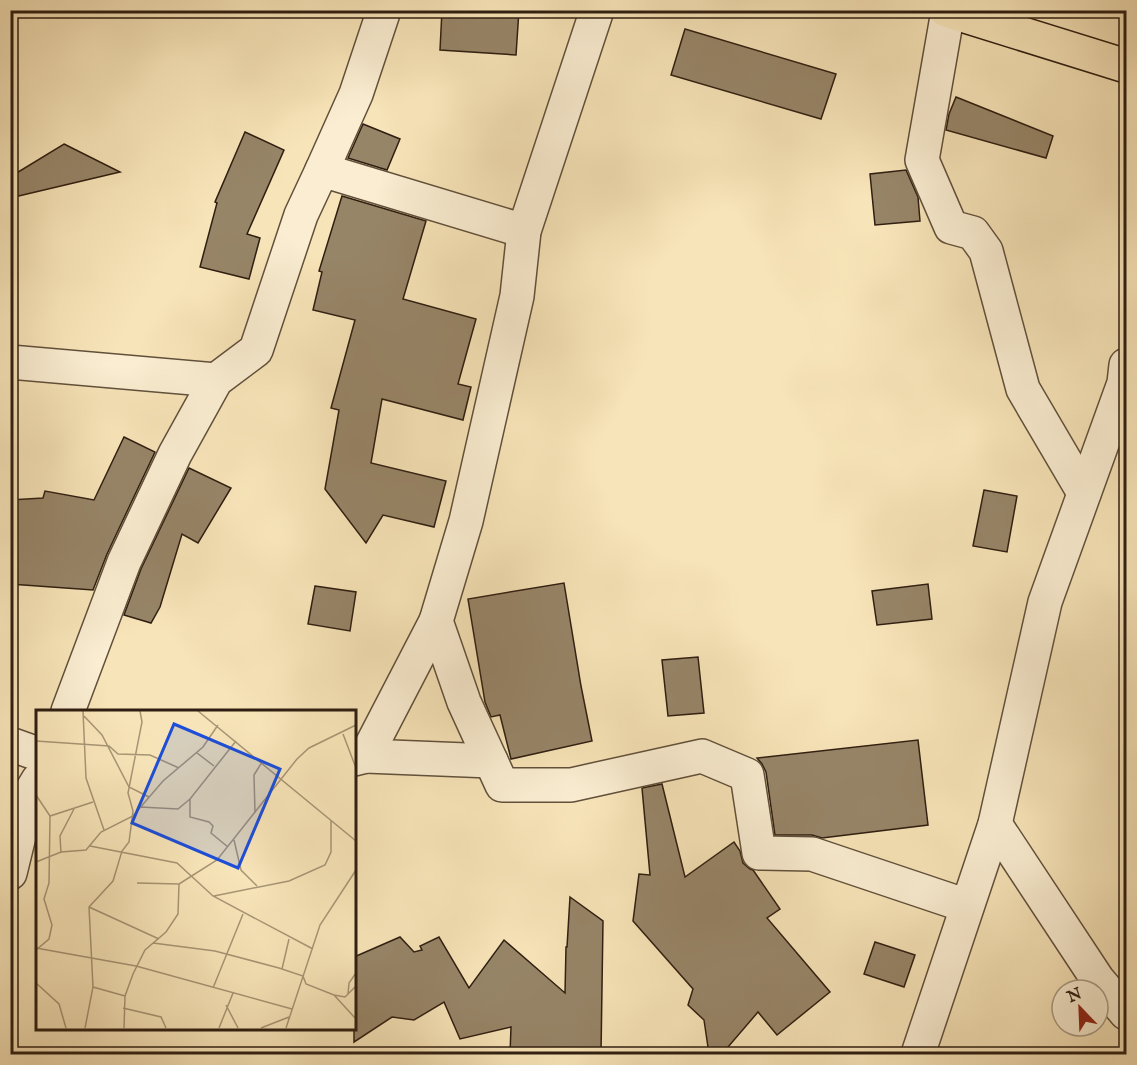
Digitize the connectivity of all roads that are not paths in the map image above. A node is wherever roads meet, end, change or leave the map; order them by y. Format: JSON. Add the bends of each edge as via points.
{"nodes":[{"id":1,"x":384,"y":10,"type":"edge"},
{"id":2,"x":597,"y":10,"type":"edge"},
{"id":3,"x":947,"y":11,"type":"edge"},
{"id":4,"x":1126,"y":66,"type":"edge"},
{"id":5,"x":322,"y":171,"type":"junction"},
{"id":6,"x":524,"y":231,"type":"junction"},
{"id":7,"x":10,"y":362,"type":"edge"},
{"id":8,"x":1126,"y":366,"type":"edge"},
{"id":9,"x":216,"y":380,"type":"junction"},
{"id":10,"x":1084,"y":493,"type":"junction"},
{"id":11,"x":436,"y":621,"type":"junction"},
{"id":12,"x":68,"y":710,"type":"edge"},
{"id":13,"x":10,"y":744,"type":"edge"},
{"id":14,"x":36,"y":753,"type":"edge"},
{"id":15,"x":360,"y":757,"type":"edge"},
{"id":16,"x":491,"y":761,"type":"junction"},
{"id":17,"x":36,"y":783,"type":"edge"},
{"id":18,"x":995,"y":824,"type":"junction"},
{"id":19,"x":10,"y":873,"type":"edge"},
{"id":20,"x":36,"y":877,"type":"edge"},
{"id":21,"x":10,"y":886,"type":"edge"},
{"id":22,"x":967,"y":906,"type":"junction"},
{"id":23,"x":1126,"y":1013,"type":"edge"},
{"id":24,"x":918,"y":1054,"type":"edge"}],
"edges":[{"from":1,"to":5,"type":"street","via":[[356,94]]},
{"from":2,"to":6,"type":"street"},
{"from":3,"to":4,"type":"highway"},
{"from":3,"to":10,"type":"street","via":[[922,160],[951,227],[973,233],[986,251],[1023,389]]},
{"from":5,"to":6,"type":"street"},
{"from":5,"to":9,"type":"street","via":[[300,215],[256,350]]},
{"from":6,"to":11,"type":"street","via":[[517,296],[469,510]]},
{"from":7,"to":9,"type":"street"},
{"from":8,"to":10,"type":"street","via":[[1124,382]]},
{"from":9,"to":12,"type":"street","via":[[175,454],[124,562]]},
{"from":10,"to":18,"type":"street","via":[[1045,602]]},
{"from":11,"to":15,"type":"street"},
{"from":11,"to":16,"type":"street","via":[[464,702]]},
{"from":13,"to":14,"type":"street"},
{"from":15,"to":16,"type":"street"},
{"from":16,"to":22,"type":"street","via":[[502,785],[571,785],[702,756],[747,775],[759,853],[812,854]]},
{"from":17,"to":19,"type":"street","via":[[29,795]]},
{"from":18,"to":22,"type":"street"},
{"from":18,"to":23,"type":"street","via":[[1098,980]]},
{"from":20,"to":21,"type":"street"},
{"from":22,"to":24,"type":"street"}]}
